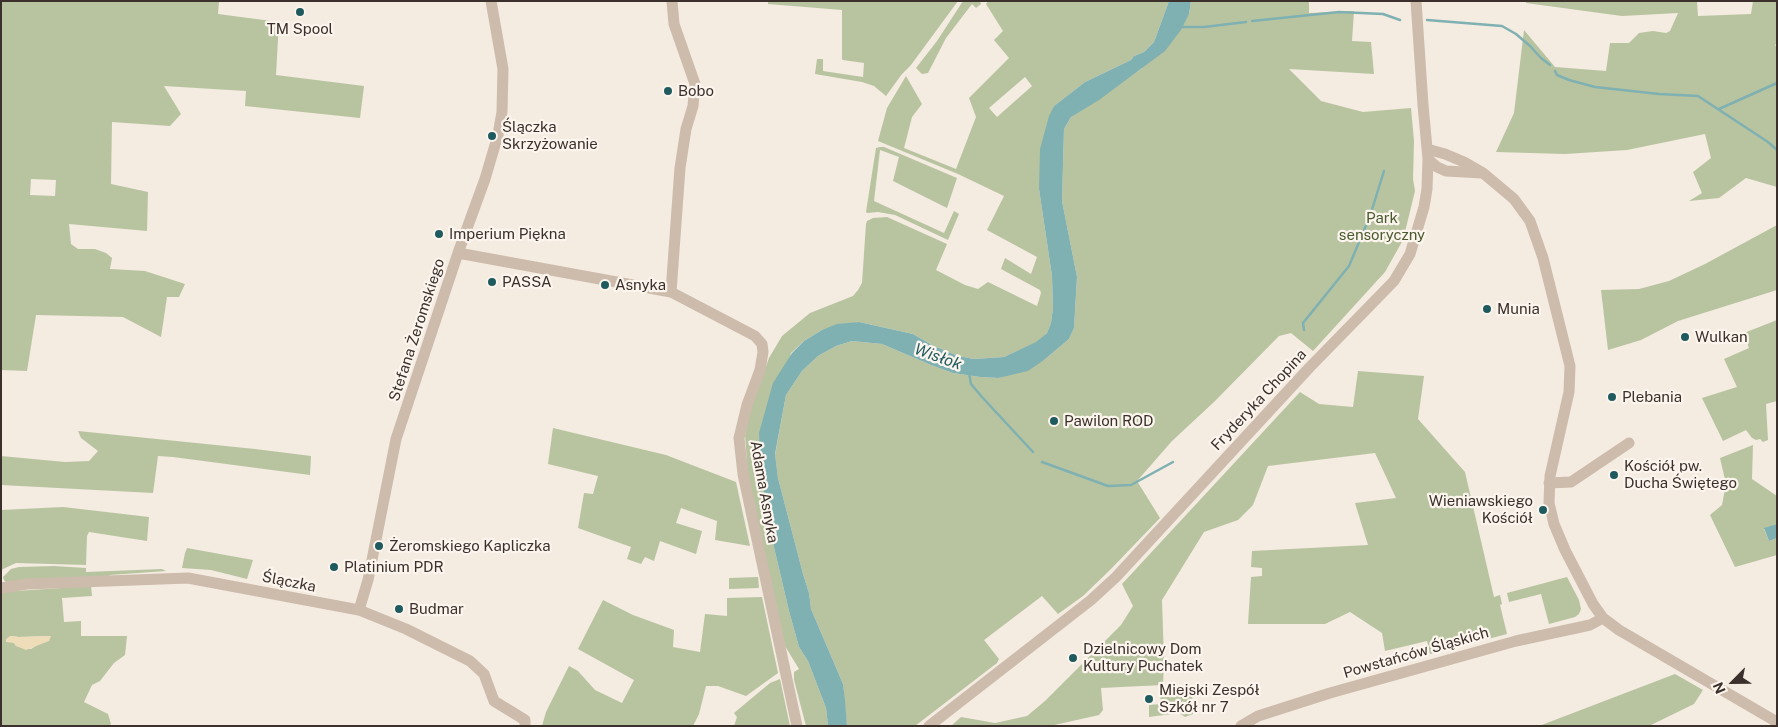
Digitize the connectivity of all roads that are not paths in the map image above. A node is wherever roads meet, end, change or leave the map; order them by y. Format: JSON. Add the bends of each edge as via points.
{"nodes":[{"id":1,"x":492,"y":1,"type":"edge"},
{"id":2,"x":672,"y":1,"type":"edge"},
{"id":3,"x":1416,"y":1,"type":"edge"},
{"id":4,"x":1425,"y":129,"type":"junction"},
{"id":5,"x":1428,"y":154,"type":"junction"},
{"id":6,"x":1445,"y":154,"type":"junction"},
{"id":7,"x":1446,"y":171,"type":"junction"},
{"id":8,"x":1483,"y":173,"type":"junction"},
{"id":9,"x":1427,"y":189,"type":"junction"},
{"id":10,"x":458,"y":253,"type":"junction"},
{"id":11,"x":671,"y":292,"type":"junction"},
{"id":12,"x":1629,"y":443,"type":"dead end"},
{"id":13,"x":1549,"y":483,"type":"junction"},
{"id":14,"x":1,"y":588,"type":"edge"},
{"id":15,"x":359,"y":610,"type":"junction"},
{"id":16,"x":1603,"y":618,"type":"junction"},
{"id":17,"x":1777,"y":722,"type":"edge"},
{"id":18,"x":525,"y":726,"type":"edge"},
{"id":19,"x":797,"y":726,"type":"edge"},
{"id":20,"x":930,"y":726,"type":"edge"},
{"id":21,"x":1241,"y":726,"type":"edge"}],
"edges":[{"from":1,"to":10,"type":"street","name":"Stefana Żeromskiego","via":[[503,69],[502,112],[494,150]]},
{"from":2,"to":11,"type":"street","via":[[674,24],[695,84],[680,168]]},
{"from":3,"to":4,"type":"street","name":"Fryderyka Chopina"},
{"from":4,"to":5,"type":"street","name":"Fryderyka Chopina"},
{"from":4,"to":6,"type":"street"},
{"from":5,"to":6,"type":"street"},
{"from":5,"to":7,"type":"street","via":[[1437,167]]},
{"from":5,"to":9,"type":"street","name":"Fryderyka Chopina"},
{"from":6,"to":8,"type":"street"},
{"from":7,"to":8,"type":"street"},
{"from":7,"to":9,"type":"street","via":[[1434,178]]},
{"from":8,"to":13,"type":"street","via":[[1514,199],[1530,221],[1565,340],[1570,366],[1569,392]]},
{"from":9,"to":20,"type":"street","name":"Fryderyka Chopina","via":[[1410,254],[1394,281],[1116,577]]},
{"from":10,"to":11,"type":"street","name":"Adama Asnyka"},
{"from":10,"to":15,"type":"street","name":"Stefana Żeromskiego","via":[[396,439]]},
{"from":11,"to":19,"type":"street","name":"Adama Asnyka","via":[[755,336],[762,344],[760,370],[739,438],[743,474]]},
{"from":12,"to":13,"type":"street","via":[[1570,482]]},
{"from":13,"to":16,"type":"street","via":[[1554,524],[1578,577]]},
{"from":14,"to":15,"type":"street","name":"Ślączka","via":[[27,584],[188,578]]},
{"from":15,"to":18,"type":"street","name":"Ślączka","via":[[470,660],[484,674],[494,701],[525,720]]},
{"from":16,"to":17,"type":"street","via":[[1618,630]]},
{"from":16,"to":21,"type":"street","name":"Powstańców Śląskich","via":[[1590,625],[1516,640],[1330,692],[1258,716]]}]}
